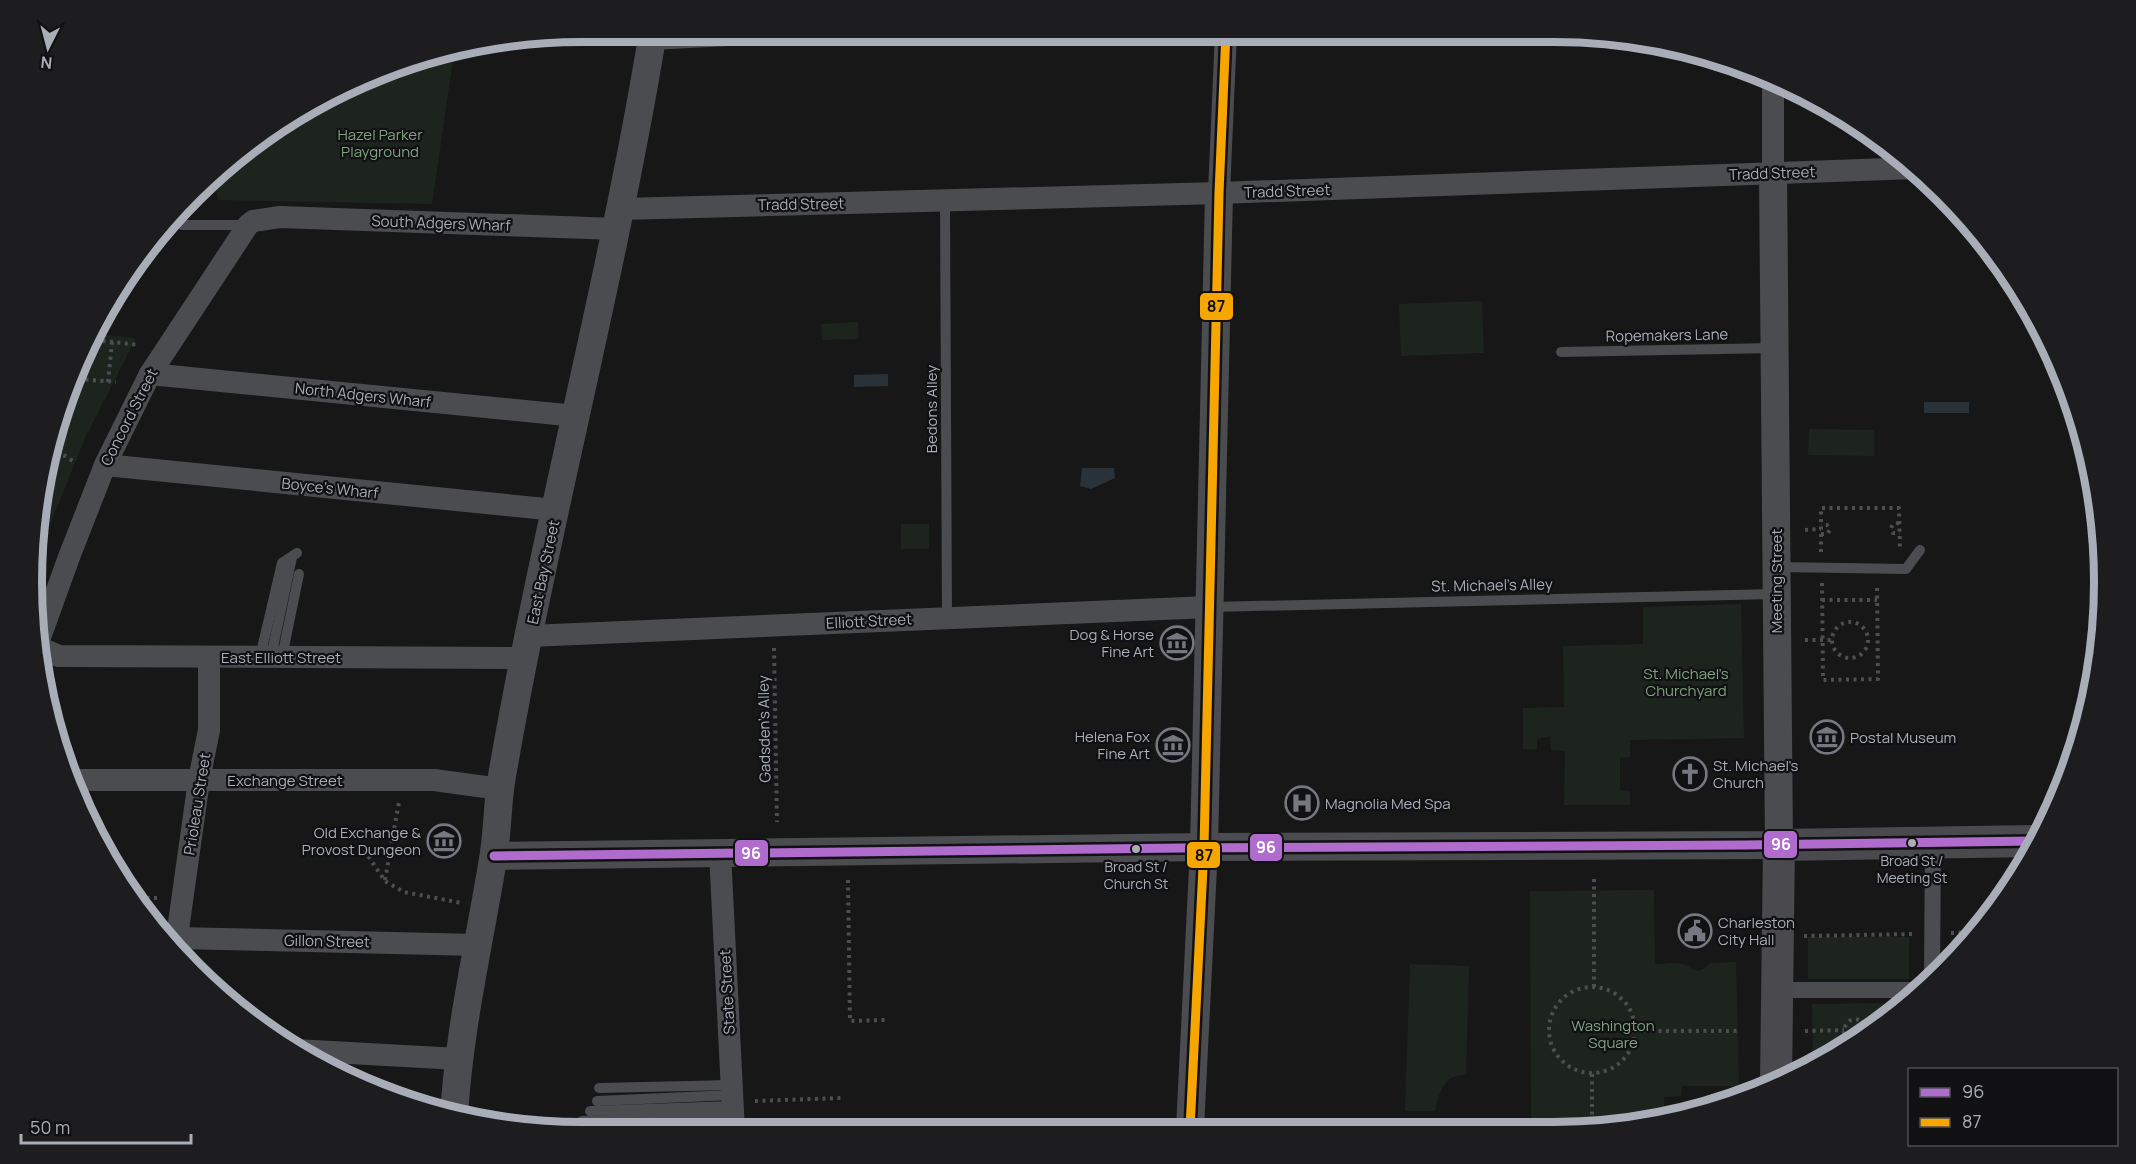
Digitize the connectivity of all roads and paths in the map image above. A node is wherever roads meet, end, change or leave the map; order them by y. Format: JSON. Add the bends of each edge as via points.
{"nodes":[{"id":1,"x":651,"y":42,"type":"edge"},
{"id":2,"x":1226,"y":42,"type":"edge"},
{"id":3,"x":1773,"y":89,"type":"edge"},
{"id":4,"x":1901,"y":169,"type":"edge"},
{"id":5,"x":1773,"y":174,"type":"junction"},
{"id":6,"x":1219,"y":193,"type":"junction"},
{"id":7,"x":945,"y":200,"type":"junction"},
{"id":8,"x":619,"y":219,"type":"junction"},
{"id":9,"x":256,"y":222,"type":"junction"},
{"id":10,"x":182,"y":225,"type":"dead end"},
{"id":11,"x":99,"y":341,"type":"edge"},
{"id":12,"x":112,"y":342,"type":"junction"},
{"id":13,"x":139,"y":345,"type":"dead end"},
{"id":14,"x":1774,"y":348,"type":"junction"},
{"id":15,"x":1561,"y":352,"type":"dead end"},
{"id":16,"x":150,"y":374,"type":"junction"},
{"id":17,"x":81,"y":379,"type":"edge"},
{"id":18,"x":108,"y":382,"type":"junction"},
{"id":19,"x":116,"y":382,"type":"dead end"},
{"id":20,"x":576,"y":416,"type":"junction"},
{"id":21,"x":57,"y":454,"type":"edge"},
{"id":22,"x":76,"y":463,"type":"dead end"},
{"id":23,"x":105,"y":465,"type":"junction"},
{"id":24,"x":556,"y":510,"type":"junction"},
{"id":25,"x":1899,"y":523,"type":"junction"},
{"id":26,"x":1805,"y":530,"type":"dead end"},
{"id":27,"x":1821,"y":530,"type":"junction"},
{"id":28,"x":1900,"y":533,"type":"junction"},
{"id":29,"x":1920,"y":550,"type":"dead end"},
{"id":30,"x":295,"y":555,"type":"dead end"},
{"id":31,"x":1900,"y":555,"type":"dead end"},
{"id":32,"x":1821,"y":559,"type":"dead end"},
{"id":33,"x":300,"y":574,"type":"dead end"},
{"id":34,"x":1821,"y":576,"type":"dead end"},
{"id":35,"x":1877,"y":578,"type":"dead end"},
{"id":36,"x":1776,"y":580,"type":"junction"},
{"id":37,"x":1822,"y":600,"type":"junction"},
{"id":38,"x":1877,"y":600,"type":"junction"},
{"id":39,"x":1209,"y":607,"type":"junction"},
{"id":40,"x":947,"y":618,"type":"junction"},
{"id":41,"x":44,"y":626,"type":"edge"},
{"id":42,"x":1805,"y":640,"type":"dead end"},
{"id":43,"x":1822,"y":640,"type":"junction"},
{"id":44,"x":1832,"y":640,"type":"junction"},
{"id":45,"x":1868,"y":640,"type":"junction"},
{"id":46,"x":1878,"y":640,"type":"junction"},
{"id":47,"x":527,"y":647,"type":"junction"},
{"id":48,"x":774,"y":647,"type":"dead end"},
{"id":49,"x":47,"y":651,"type":"edge"},
{"id":50,"x":209,"y":657,"type":"junction"},
{"id":51,"x":271,"y":657,"type":"junction"},
{"id":52,"x":80,"y":780,"type":"edge"},
{"id":53,"x":200,"y":780,"type":"junction"},
{"id":54,"x":500,"y":789,"type":"junction"},
{"id":55,"x":400,"y":792,"type":"dead end"},
{"id":56,"x":777,"y":822,"type":"dead end"},
{"id":57,"x":2028,"y":841,"type":"edge"},
{"id":58,"x":1933,"y":843,"type":"junction"},
{"id":59,"x":360,"y":844,"type":"dead end"},
{"id":60,"x":1779,"y":845,"type":"junction"},
{"id":61,"x":1204,"y":847,"type":"junction"},
{"id":62,"x":720,"y":853,"type":"junction"},
{"id":63,"x":494,"y":856,"type":"junction"},
{"id":64,"x":1594,"y":879,"type":"dead end"},
{"id":65,"x":848,"y":880,"type":"dead end"},
{"id":66,"x":385,"y":881,"type":"junction"},
{"id":67,"x":145,"y":898,"type":"edge"},
{"id":68,"x":165,"y":898,"type":"dead end"},
{"id":69,"x":468,"y":905,"type":"dead end"},
{"id":70,"x":1965,"y":932,"type":"edge"},
{"id":71,"x":1948,"y":933,"type":"dead end"},
{"id":72,"x":1917,"y":934,"type":"dead end"},
{"id":73,"x":1800,"y":936,"type":"dead end"},
{"id":74,"x":177,"y":939,"type":"edge"},
{"id":75,"x":182,"y":944,"type":"edge"},
{"id":76,"x":478,"y":945,"type":"junction"},
{"id":77,"x":1932,"y":968,"type":"edge"},
{"id":78,"x":1594,"y":987,"type":"junction"},
{"id":79,"x":1777,"y":990,"type":"junction"},
{"id":80,"x":1908,"y":990,"type":"edge"},
{"id":81,"x":885,"y":1020,"type":"dead end"},
{"id":82,"x":1863,"y":1024,"type":"edge"},
{"id":83,"x":1844,"y":1030,"type":"junction"},
{"id":84,"x":1636,"y":1031,"type":"junction"},
{"id":85,"x":1741,"y":1031,"type":"dead end"},
{"id":86,"x":1805,"y":1031,"type":"dead end"},
{"id":87,"x":1847,"y":1036,"type":"edge"},
{"id":88,"x":314,"y":1051,"type":"edge"},
{"id":89,"x":458,"y":1059,"type":"junction"},
{"id":90,"x":1592,"y":1074,"type":"junction"},
{"id":91,"x":1776,"y":1074,"type":"edge"},
{"id":92,"x":598,"y":1088,"type":"dead end"},
{"id":93,"x":841,"y":1098,"type":"dead end"},
{"id":94,"x":597,"y":1101,"type":"dead end"},
{"id":95,"x":755,"y":1101,"type":"dead end"},
{"id":96,"x":733,"y":1106,"type":"edge"},
{"id":97,"x":455,"y":1107,"type":"edge"},
{"id":98,"x":590,"y":1111,"type":"dead end"},
{"id":99,"x":582,"y":1121,"type":"dead end"},
{"id":100,"x":1592,"y":1121,"type":"edge"},
{"id":101,"x":1190,"y":1122,"type":"edge"}],
"edges":[{"from":1,"to":8,"type":"street","name":"East Bay Street"},
{"from":2,"to":6,"type":"street"},
{"from":3,"to":5,"type":"street","name":"Meeting Street"},
{"from":4,"to":5,"type":"street","name":"Tradd Street"},
{"from":5,"to":6,"type":"street","name":"Tradd Street"},
{"from":5,"to":14,"type":"street","name":"Meeting Street"},
{"from":6,"to":7,"type":"street","name":"Tradd Street"},
{"from":6,"to":39,"type":"street"},
{"from":7,"to":8,"type":"street","name":"Tradd Street"},
{"from":7,"to":40,"type":"lane","name":"Bedons Alley"},
{"from":8,"to":9,"type":"street","name":"South Adgers Wharf","via":[[280,218]]},
{"from":8,"to":20,"type":"street","name":"East Bay Street"},
{"from":9,"to":10,"type":"lane"},
{"from":9,"to":16,"type":"street","name":"Concord Street"},
{"from":11,"to":12,"type":"path"},
{"from":12,"to":13,"type":"path"},
{"from":12,"to":18,"type":"path"},
{"from":14,"to":15,"type":"lane","name":"Ropemakers Lane"},
{"from":14,"to":36,"type":"street","name":"Meeting Street"},
{"from":16,"to":20,"type":"street","name":"North Adgers Wharf"},
{"from":16,"to":23,"type":"street","name":"Concord Street"},
{"from":17,"to":18,"type":"path"},
{"from":18,"to":19,"type":"path"},
{"from":20,"to":24,"type":"street","name":"East Bay Street"},
{"from":21,"to":22,"type":"path"},
{"from":23,"to":24,"type":"street","name":"Boyce's Wharf"},
{"from":23,"to":41,"type":"street","name":"Concord Street"},
{"from":24,"to":47,"type":"street","name":"East Bay Street"},
{"from":25,"to":27,"type":"path","via":[[1899,508],[1821,508]]},
{"from":25,"to":28,"type":"path"},
{"from":25,"to":28,"type":"path","via":[[1891,528]]},
{"from":26,"to":27,"type":"path"},
{"from":27,"to":32,"type":"path"},
{"from":28,"to":31,"type":"path"},
{"from":29,"to":36,"type":"lane","name":"St. Michael's Alley","via":[[1906,569]]},
{"from":30,"to":51,"type":"lane","via":[[282,563]]},
{"from":33,"to":51,"type":"lane"},
{"from":34,"to":37,"type":"path"},
{"from":35,"to":38,"type":"path"},
{"from":36,"to":39,"type":"lane","name":"St. Michael's Alley"},
{"from":36,"to":60,"type":"street","name":"Meeting Street"},
{"from":37,"to":38,"type":"path"},
{"from":37,"to":43,"type":"path"},
{"from":38,"to":46,"type":"path"},
{"from":39,"to":40,"type":"street","name":"Elliott Street"},
{"from":39,"to":61,"type":"street"},
{"from":40,"to":47,"type":"street","name":"Elliott Street"},
{"from":42,"to":43,"type":"path"},
{"from":43,"to":44,"type":"path"},
{"from":43,"to":46,"type":"path","via":[[1822,680],[1878,679]]},
{"from":44,"to":45,"type":"path","via":[[1836,651],[1852,657],[1863,653]]},
{"from":44,"to":45,"type":"path","via":[[1836,629],[1852,622],[1863,627]]},
{"from":45,"to":46,"type":"path"},
{"from":47,"to":51,"type":"street","name":"East Elliott Street"},
{"from":47,"to":54,"type":"street","name":"East Bay Street"},
{"from":48,"to":56,"type":"path","name":"Gadsden's Alley"},
{"from":49,"to":50,"type":"street","name":"East Elliott Street","via":[[60,656]]},
{"from":50,"to":51,"type":"street","name":"East Elliott Street"},
{"from":50,"to":53,"type":"street","name":"Prioleau Street","via":[[210,715]]},
{"from":52,"to":53,"type":"street","name":"Exchange Street"},
{"from":53,"to":54,"type":"street","name":"Exchange Street","via":[[434,780]]},
{"from":53,"to":74,"type":"street","name":"Prioleau Street"},
{"from":54,"to":63,"type":"street","name":"East Bay Street"},
{"from":55,"to":66,"type":"path"},
{"from":57,"to":58,"type":"main road"},
{"from":58,"to":60,"type":"main road"},
{"from":58,"to":77,"type":"street"},
{"from":59,"to":66,"type":"path"},
{"from":60,"to":61,"type":"street"},
{"from":60,"to":79,"type":"main road","name":"Meeting Street"},
{"from":61,"to":62,"type":"street"},
{"from":61,"to":101,"type":"street"},
{"from":62,"to":63,"type":"street"},
{"from":62,"to":96,"type":"street","name":"State Street"},
{"from":63,"to":76,"type":"street","name":"East Bay Street"},
{"from":64,"to":78,"type":"path"},
{"from":65,"to":81,"type":"path","via":[[850,1021]]},
{"from":66,"to":69,"type":"path","via":[[404,892]]},
{"from":67,"to":68,"type":"path"},
{"from":70,"to":71,"type":"path"},
{"from":72,"to":73,"type":"path"},
{"from":75,"to":76,"type":"street","name":"Gillon Street"},
{"from":76,"to":89,"type":"street","name":"East Bay Street"},
{"from":78,"to":84,"type":"path","via":[[1614,992],[1625,1001],[1633,1013]]},
{"from":78,"to":90,"type":"path","via":[[1573,991],[1561,999],[1548,1025],[1549,1039],[1564,1064]]},
{"from":79,"to":80,"type":"street"},
{"from":79,"to":91,"type":"main road","name":"Meeting Street"},
{"from":82,"to":83,"type":"path","via":[[1860,1020],[1849,1021]]},
{"from":83,"to":86,"type":"path"},
{"from":83,"to":87,"type":"path"},
{"from":84,"to":85,"type":"path"},
{"from":84,"to":90,"type":"path","via":[[1629,1054],[1619,1064]]},
{"from":88,"to":89,"type":"street"},
{"from":89,"to":97,"type":"street","name":"East Bay Street"},
{"from":90,"to":100,"type":"path"},
{"from":92,"to":96,"type":"lane"},
{"from":93,"to":95,"type":"path"},
{"from":94,"to":96,"type":"lane"},
{"from":96,"to":98,"type":"lane"},
{"from":96,"to":99,"type":"lane"}]}
